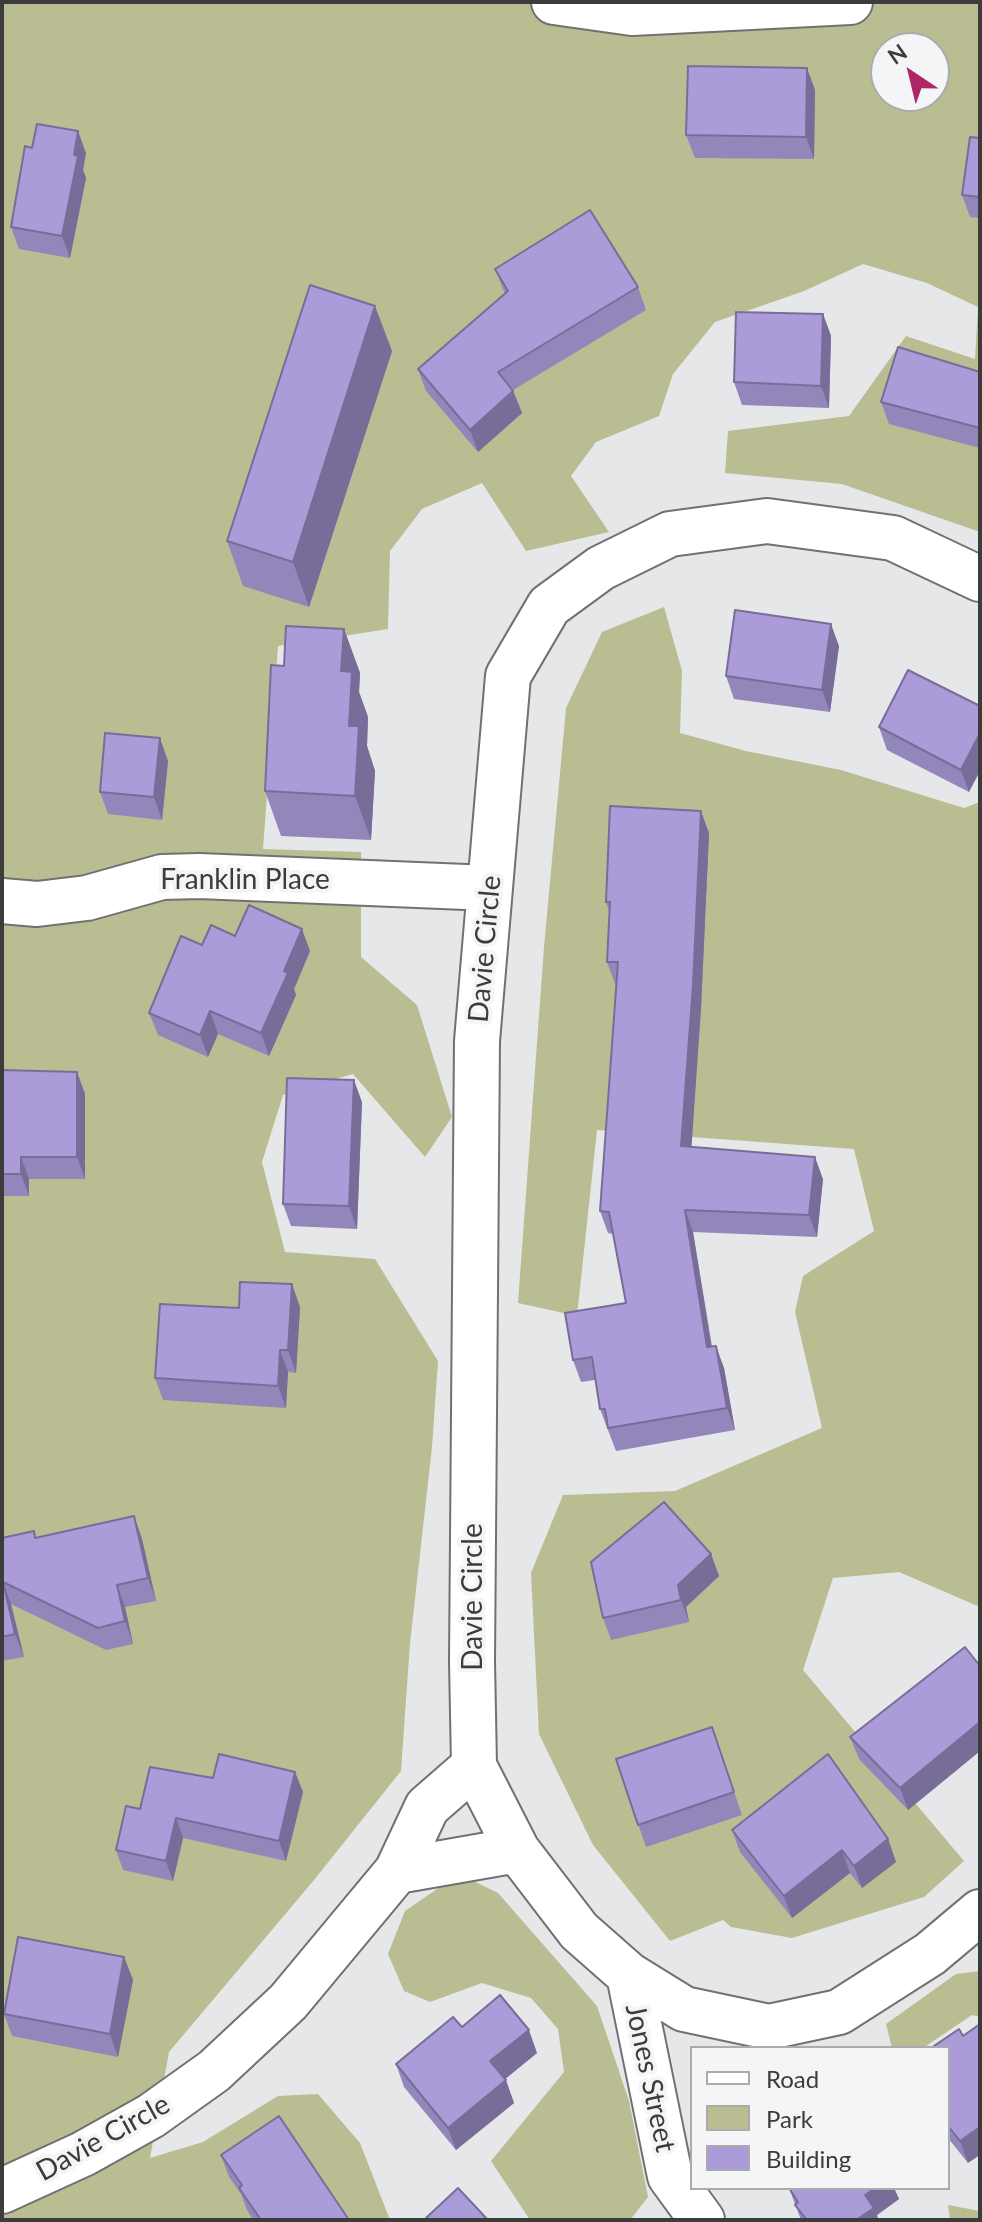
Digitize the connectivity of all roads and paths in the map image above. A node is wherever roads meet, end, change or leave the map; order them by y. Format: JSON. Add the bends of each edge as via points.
{"nodes":[{"id":1,"x":554,"y":2,"type":"edge"},
{"id":2,"x":850,"y":2,"type":"edge"},
{"id":3,"x":980,"y":579,"type":"edge"},
{"id":4,"x":490,"y":888,"type":"junction"},
{"id":5,"x":2,"y":901,"type":"edge"},
{"id":6,"x":474,"y":1766,"type":"junction"},
{"id":7,"x":517,"y":1850,"type":"junction"},
{"id":8,"x":397,"y":1871,"type":"junction"},
{"id":9,"x":980,"y":1912,"type":"edge"},
{"id":10,"x":629,"y":1975,"type":"junction"},
{"id":11,"x":2,"y":2191,"type":"edge"},
{"id":12,"x":702,"y":2220,"type":"edge"}],
"edges":[{"from":1,"to":2,"type":"street","via":[[632,13]]},
{"from":3,"to":4,"type":"street","name":"Davie Circle","via":[[893,538],[767,521],[670,534],[601,568],[549,606],[508,676]]},
{"from":4,"to":5,"type":"street","name":"Franklin Place","via":[[199,876],[162,877],[87,898],[37,904]]},
{"from":4,"to":6,"type":"street","name":"Davie Circle","via":[[477,1041]]},
{"from":6,"to":7,"type":"street","name":"Davie Circle"},
{"from":6,"to":8,"type":"street","name":"Davie Circle","via":[[427,1807]]},
{"from":7,"to":8,"type":"street"},
{"from":7,"to":10,"type":"street","name":"Davie Circle","via":[[579,1931]]},
{"from":8,"to":11,"type":"street","name":"Davie Circle","via":[[288,2002],[214,2071],[151,2116]]},
{"from":9,"to":10,"type":"street","name":"Davie Circle","via":[[930,1954],[839,2012],[769,2027],[684,2009]]},
{"from":10,"to":12,"type":"street","name":"Jones Street","via":[[670,2176]]}]}
